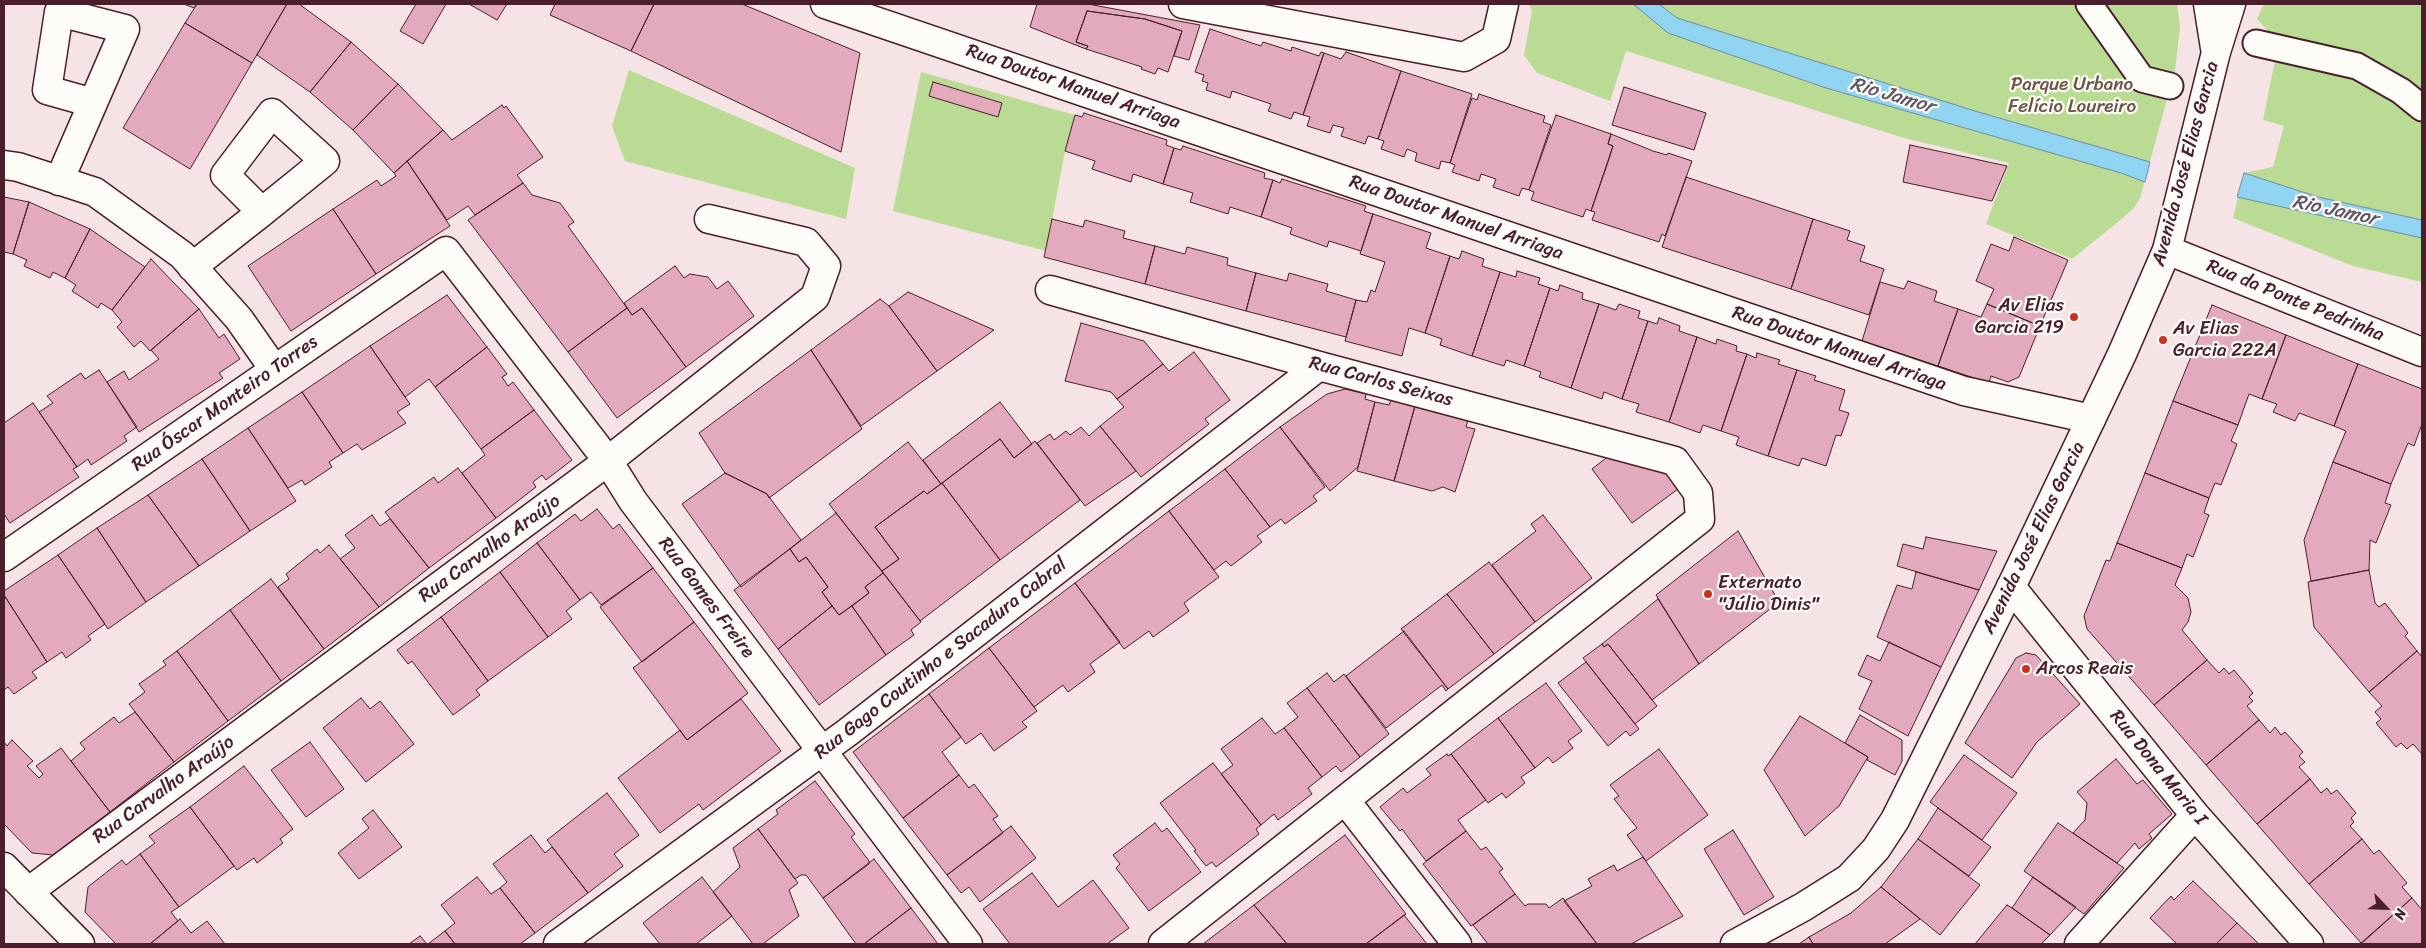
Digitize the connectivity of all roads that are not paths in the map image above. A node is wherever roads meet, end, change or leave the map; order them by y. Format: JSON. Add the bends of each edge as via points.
{"nodes":[{"id":1,"x":825,"y":4,"type":"edge"},
{"id":2,"x":1183,"y":4,"type":"edge"},
{"id":3,"x":1504,"y":4,"type":"edge"},
{"id":4,"x":2089,"y":4,"type":"edge"},
{"id":5,"x":2208,"y":4,"type":"edge"},
{"id":6,"x":2232,"y":4,"type":"edge"},
{"id":7,"x":2256,"y":43,"type":"dead end"},
{"id":8,"x":2216,"y":52,"type":"junction"},
{"id":9,"x":2170,"y":86,"type":"dead end"},
{"id":10,"x":93,"y":103,"type":"dead end"},
{"id":11,"x":2422,"y":108,"type":"edge"},
{"id":12,"x":4,"y":165,"type":"edge"},
{"id":13,"x":59,"y":180,"type":"junction"},
{"id":14,"x":262,"y":212,"type":"dead end"},
{"id":15,"x":710,"y":220,"type":"dead end"},
{"id":16,"x":2167,"y":250,"type":"junction"},
{"id":17,"x":446,"y":251,"type":"joint"},
{"id":18,"x":192,"y":267,"type":"junction"},
{"id":19,"x":1050,"y":290,"type":"dead end"},
{"id":20,"x":2422,"y":352,"type":"edge"},
{"id":21,"x":1319,"y":366,"type":"junction"},
{"id":22,"x":274,"y":369,"type":"junction"},
{"id":23,"x":2091,"y":419,"type":"junction"},
{"id":24,"x":608,"y":462,"type":"junction"},
{"id":25,"x":4,"y":557,"type":"edge"},
{"id":26,"x":2011,"y":587,"type":"junction"},
{"id":27,"x":822,"y":751,"type":"junction"},
{"id":28,"x":1345,"y":800,"type":"junction"},
{"id":29,"x":2195,"y":815,"type":"junction"},
{"id":30,"x":4,"y":867,"type":"edge"},
{"id":31,"x":28,"y":892,"type":"junction"},
{"id":32,"x":80,"y":944,"type":"edge"},
{"id":33,"x":558,"y":944,"type":"edge"},
{"id":34,"x":968,"y":944,"type":"edge"},
{"id":35,"x":1163,"y":944,"type":"edge"},
{"id":36,"x":1457,"y":944,"type":"edge"},
{"id":37,"x":1735,"y":944,"type":"edge"},
{"id":38,"x":2079,"y":944,"type":"edge"},
{"id":39,"x":2309,"y":944,"type":"edge"}],
"edges":[{"from":1,"to":23,"type":"street","name":"Rua Doutor Manuel Arriaga","via":[[1964,391]]},
{"from":2,"to":3,"type":"street","via":[[1464,58],[1496,39]]},
{"from":4,"to":9,"type":"street","via":[[2142,79]]},
{"from":5,"to":8,"type":"street","name":"Avenida José Elias Garcia"},
{"from":6,"to":8,"type":"street","name":"Avenida José Elias Garcia"},
{"from":7,"to":11,"type":"street","via":[[2357,66],[2401,91]]},
{"from":8,"to":16,"type":"street","name":"Avenida José Elias Garcia"},
{"from":10,"to":13,"type":"street"},
{"from":12,"to":13,"type":"street"},
{"from":13,"to":18,"type":"street","via":[[95,192],[182,255]]},
{"from":14,"to":18,"type":"street"},
{"from":15,"to":24,"type":"street","name":"Rua Carvalho Araújo","via":[[806,242],[826,266],[815,297]]},
{"from":16,"to":20,"type":"street","name":"Rua da Ponte Pedrinha"},
{"from":16,"to":23,"type":"street","name":"Avenida José Elias Garcia"},
{"from":17,"to":22,"type":"street","name":"Rua Óscar Monteiro Torres"},
{"from":17,"to":24,"type":"street","name":"Rua Gomes Freire"},
{"from":18,"to":22,"type":"street","via":[[239,319]]},
{"from":19,"to":21,"type":"street","name":"Rua Carlos Seixas"},
{"from":21,"to":27,"type":"street","name":"Rua Gago Coutinho e Sacadura Cabral"},
{"from":21,"to":28,"type":"street","name":"Rua Carlos Seixas","via":[[1675,461],[1698,492],[1700,519]]},
{"from":22,"to":25,"type":"street","name":"Rua Óscar Monteiro Torres"},
{"from":23,"to":26,"type":"street","name":"Avenida José Elias Garcia"},
{"from":24,"to":27,"type":"street","name":"Rua Gomes Freire","via":[[633,501]]},
{"from":24,"to":31,"type":"street","name":"Rua Carvalho Araújo"},
{"from":26,"to":29,"type":"street","name":"Rua Dona Maria I"},
{"from":26,"to":37,"type":"street","name":"Avenida José Elias Garcia","via":[[1895,820],[1876,849],[1849,878]]},
{"from":27,"to":33,"type":"street","name":"Rua Gago Coutinho e Sacadura Cabral"},
{"from":27,"to":34,"type":"street","name":"Rua Gomes Freire"},
{"from":28,"to":35,"type":"street"},
{"from":28,"to":36,"type":"street"},
{"from":29,"to":38,"type":"street"},
{"from":29,"to":39,"type":"street","name":"Rua Dona Maria I"},
{"from":30,"to":31,"type":"street"},
{"from":31,"to":32,"type":"street"}]}
